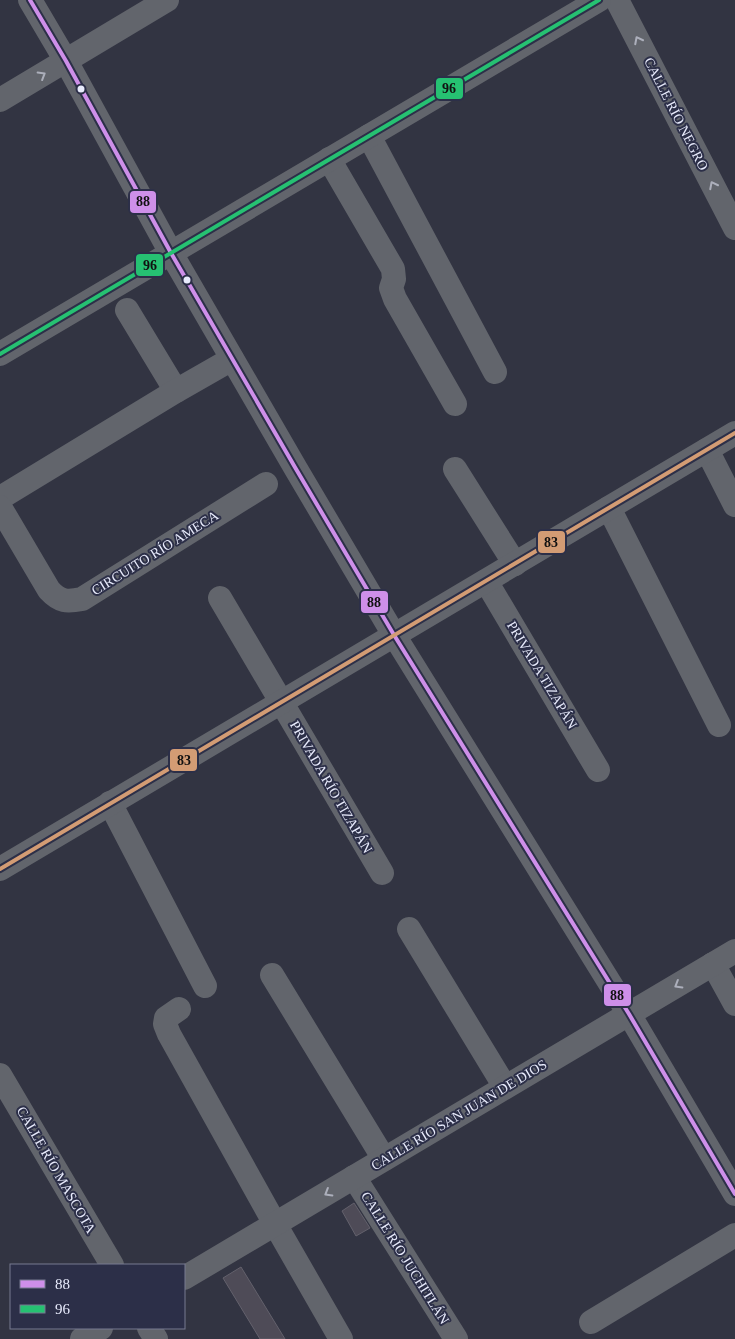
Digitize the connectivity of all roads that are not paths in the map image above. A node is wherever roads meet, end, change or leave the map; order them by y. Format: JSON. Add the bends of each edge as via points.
{"nodes":[{"id":1,"x":30,"y":0,"type":"edge"},
{"id":2,"x":167,"y":0,"type":"edge"},
{"id":3,"x":599,"y":0,"type":"edge"},
{"id":4,"x":618,"y":0,"type":"edge"},
{"id":5,"x":66,"y":61,"type":"junction"},
{"id":6,"x":0,"y":100,"type":"edge"},
{"id":7,"x":369,"y":136,"type":"junction"},
{"id":8,"x":329,"y":160,"type":"junction"},
{"id":9,"x":735,"y":228,"type":"edge"},
{"id":10,"x":171,"y":253,"type":"junction"},
{"id":11,"x":127,"y":310,"type":"dead end"},
{"id":12,"x":0,"y":354,"type":"edge"},
{"id":13,"x":232,"y":359,"type":"junction"},
{"id":14,"x":495,"y":372,"type":"dead end"},
{"id":15,"x":176,"y":391,"type":"junction"},
{"id":16,"x":455,"y":404,"type":"dead end"},
{"id":17,"x":735,"y":433,"type":"edge"},
{"id":18,"x":707,"y":450,"type":"junction"},
{"id":19,"x":456,"y":470,"type":"dead end"},
{"id":20,"x":266,"y":484,"type":"dead end"},
{"id":21,"x":0,"y":498,"type":"edge"},
{"id":22,"x":735,"y":506,"type":"edge"},
{"id":23,"x":0,"y":507,"type":"edge"},
{"id":24,"x":609,"y":508,"type":"junction"},
{"id":25,"x":515,"y":564,"type":"junction"},
{"id":26,"x":486,"y":581,"type":"junction"},
{"id":27,"x":220,"y":598,"type":"dead end"},
{"id":28,"x":394,"y":635,"type":"junction"},
{"id":29,"x":281,"y":702,"type":"junction"},
{"id":30,"x":719,"y":725,"type":"dead end"},
{"id":31,"x":598,"y":770,"type":"dead end"},
{"id":32,"x":110,"y":804,"type":"junction"},
{"id":33,"x":0,"y":869,"type":"edge"},
{"id":34,"x":382,"y":873,"type":"dead end"},
{"id":35,"x":409,"y":929,"type":"dead end"},
{"id":36,"x":735,"y":951,"type":"edge"},
{"id":37,"x":713,"y":964,"type":"junction"},
{"id":38,"x":272,"y":974,"type":"dead end"},
{"id":39,"x":205,"y":986,"type":"dead end"},
{"id":40,"x":735,"y":1004,"type":"edge"},
{"id":41,"x":179,"y":1009,"type":"dead end"},
{"id":42,"x":629,"y":1014,"type":"junction"},
{"id":43,"x":0,"y":1075,"type":"edge"},
{"id":44,"x":505,"y":1088,"type":"junction"},
{"id":45,"x":384,"y":1159,"type":"junction"},
{"id":46,"x":354,"y":1177,"type":"junction"},
{"id":47,"x":735,"y":1194,"type":"edge"},
{"id":48,"x":275,"y":1224,"type":"junction"},
{"id":49,"x":735,"y":1235,"type":"edge"},
{"id":50,"x":111,"y":1264,"type":"edge"},
{"id":51,"x":185,"y":1277,"type":"edge"},
{"id":52,"x":592,"y":1322,"type":"dead end"},
{"id":53,"x":98,"y":1329,"type":"edge"},
{"id":54,"x":82,"y":1339,"type":"edge"},
{"id":55,"x":341,"y":1339,"type":"edge"},
{"id":56,"x":456,"y":1339,"type":"edge"}],
"edges":[{"from":1,"to":5,"type":"street"},
{"from":2,"to":5,"type":"street"},
{"from":3,"to":7,"type":"street"},
{"from":9,"to":4,"type":"street","name":"CALLE RÍO NEGRO","one_way":true},
{"from":6,"to":5,"type":"street","one_way":true},
{"from":5,"to":10,"type":"street"},
{"from":7,"to":8,"type":"street"},
{"from":7,"to":14,"type":"street"},
{"from":8,"to":10,"type":"street"},
{"from":8,"to":16,"type":"street","via":[[393,270],[391,288],[395,299]]},
{"from":10,"to":12,"type":"street"},
{"from":10,"to":13,"type":"street"},
{"from":11,"to":15,"type":"street"},
{"from":13,"to":15,"type":"street"},
{"from":13,"to":28,"type":"street"},
{"from":15,"to":21,"type":"street"},
{"from":17,"to":18,"type":"street"},
{"from":18,"to":22,"type":"street"},
{"from":18,"to":24,"type":"street"},
{"from":19,"to":25,"type":"street"},
{"from":20,"to":23,"type":"street","name":"CIRCUITO RÍO AMECA","via":[[82,599],[73,601],[62,601],[49,590]]},
{"from":24,"to":25,"type":"street"},
{"from":24,"to":30,"type":"street"},
{"from":25,"to":26,"type":"street"},
{"from":26,"to":28,"type":"street"},
{"from":26,"to":31,"type":"street","name":"PRIVADA TIZAPÁN"},
{"from":27,"to":29,"type":"street","name":"PRIVADA RÍO TIZAPÁN"},
{"from":28,"to":29,"type":"street"},
{"from":28,"to":42,"type":"street"},
{"from":29,"to":32,"type":"street"},
{"from":29,"to":34,"type":"street","name":"PRIVADA RÍO TIZAPÁN"},
{"from":32,"to":33,"type":"street"},
{"from":32,"to":39,"type":"street"},
{"from":35,"to":44,"type":"street"},
{"from":36,"to":37,"type":"street","name":"CALLE RÍO SAN JUAN DE DIOS"},
{"from":37,"to":40,"type":"street"},
{"from":37,"to":42,"type":"street","name":"CALLE RÍO SAN JUAN DE DIOS","one_way":true},
{"from":38,"to":45,"type":"street"},
{"from":41,"to":48,"type":"street","via":[[166,1018],[169,1034]]},
{"from":42,"to":44,"type":"street","name":"CALLE RÍO SAN JUAN DE DIOS"},
{"from":42,"to":47,"type":"street"},
{"from":43,"to":50,"type":"street","name":"CALLE RÍO MASCOTA"},
{"from":44,"to":45,"type":"street","name":"CALLE RÍO SAN JUAN DE DIOS"},
{"from":45,"to":46,"type":"street","name":"CALLE RÍO SAN JUAN DE DIOS"},
{"from":46,"to":48,"type":"street","name":"CALLE RÍO SAN JUAN DE DIOS","one_way":true},
{"from":46,"to":56,"type":"street","name":"CALLE RÍO JUCHITLÁN"},
{"from":48,"to":51,"type":"street","name":"CALLE RÍO SAN JUAN DE DIOS"},
{"from":48,"to":55,"type":"street"},
{"from":49,"to":52,"type":"street"},
{"from":53,"to":54,"type":"street"}]}
